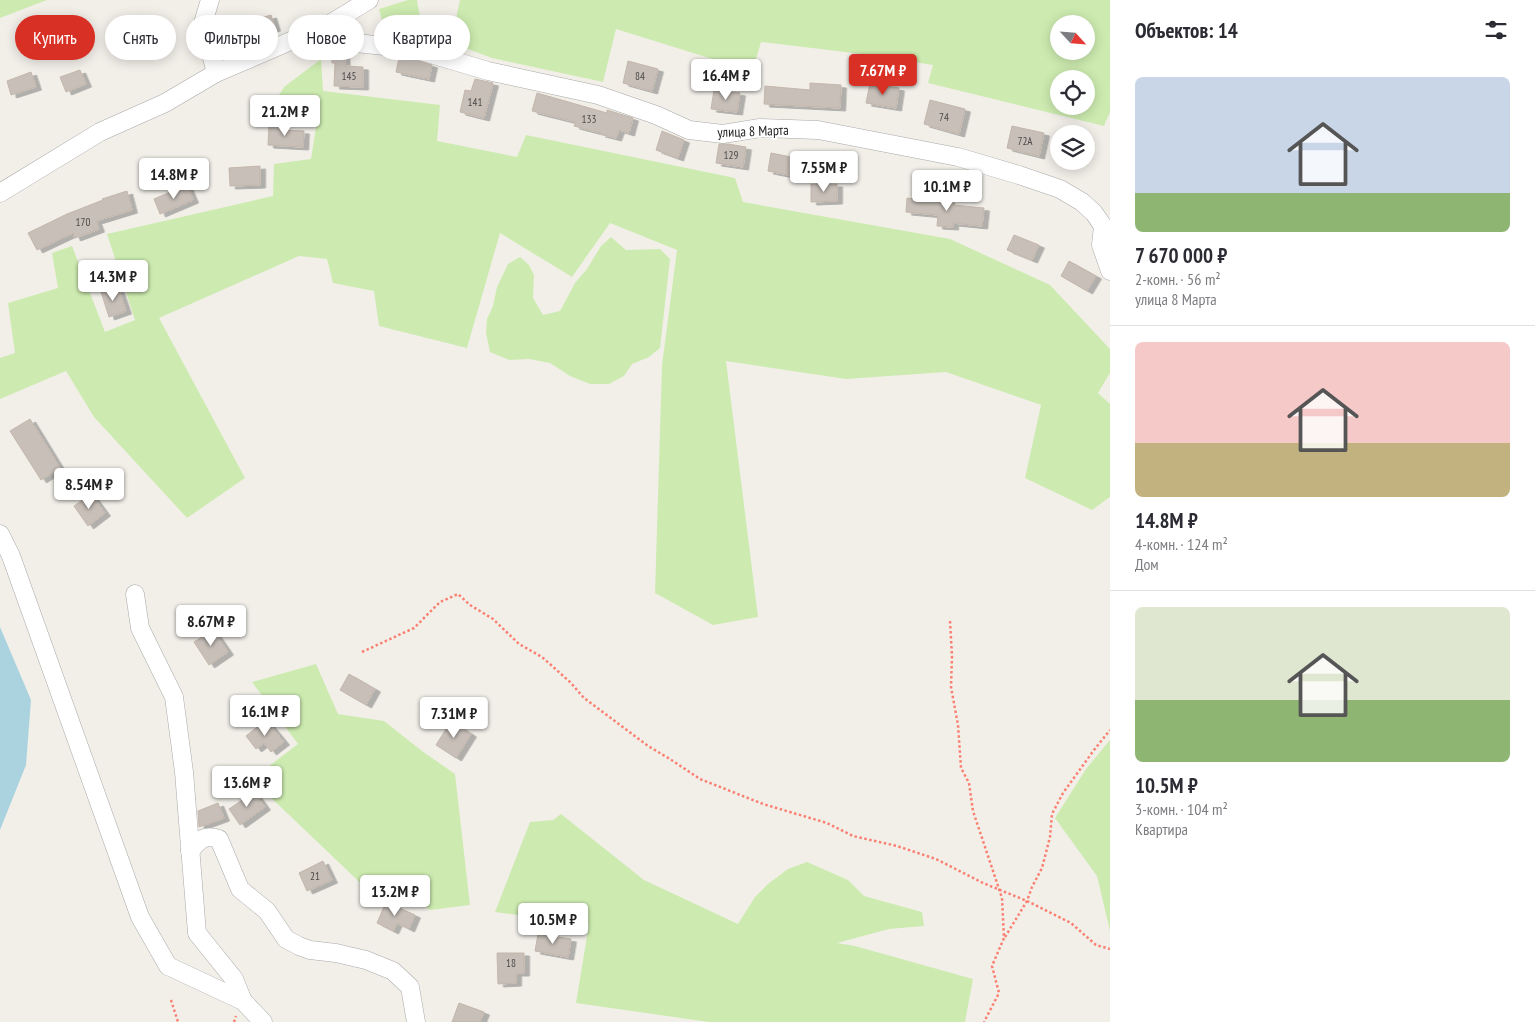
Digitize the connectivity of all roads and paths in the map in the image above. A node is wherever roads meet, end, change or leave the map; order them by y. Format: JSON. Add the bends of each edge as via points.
{"nodes":[{"id":1,"x":210,"y":0,"type":"edge"},
{"id":2,"x":369,"y":0,"type":"edge"},
{"id":3,"x":345,"y":15,"type":"edge"},
{"id":4,"x":288,"y":43,"type":"edge"},
{"id":5,"x":364,"y":45,"type":"edge"},
{"id":6,"x":216,"y":73,"type":"junction"},
{"id":7,"x":0,"y":193,"type":"edge"},
{"id":8,"x":1106,"y":225,"type":"edge"},
{"id":9,"x":1110,"y":270,"type":"edge"},
{"id":10,"x":0,"y":534,"type":"edge"},
{"id":11,"x":135,"y":594,"type":"dead end"},
{"id":12,"x":950,"y":621,"type":"dead end"},
{"id":13,"x":362,"y":652,"type":"dead end"},
{"id":14,"x":1110,"y":730,"type":"edge"},
{"id":15,"x":190,"y":851,"type":"junction"},
{"id":16,"x":1000,"y":890,"type":"junction"},
{"id":17,"x":1027,"y":901,"type":"junction"},
{"id":18,"x":1004,"y":938,"type":"junction"},
{"id":19,"x":1110,"y":949,"type":"edge"},
{"id":20,"x":171,"y":1000,"type":"dead end"},
{"id":21,"x":243,"y":1001,"type":"junction"},
{"id":22,"x":178,"y":1022,"type":"edge"},
{"id":23,"x":263,"y":1022,"type":"edge"},
{"id":24,"x":416,"y":1022,"type":"edge"},
{"id":25,"x":984,"y":1022,"type":"edge"}],
"edges":[{"from":1,"to":6,"type":"street","via":[[203,23]]},
{"from":2,"to":3,"type":"street"},
{"from":4,"to":6,"type":"street"},
{"from":5,"to":8,"type":"street","name":"улица 8 Марта","via":[[414,49],[488,71],[598,95],[689,130],[723,134],[760,128],[818,130],[958,157],[1060,189],[1082,202]]},
{"from":6,"to":7,"type":"street","via":[[165,103],[100,132]]},
{"from":8,"to":9,"type":"street","name":"улица 8 Марта","via":[[1101,245]]},
{"from":10,"to":21,"type":"street","via":[[11,556],[140,917],[168,966]]},
{"from":11,"to":15,"type":"street","via":[[140,628],[174,697]]},
{"from":12,"to":16,"type":"path","via":[[951,687],[961,768],[969,783],[973,811]]},
{"from":13,"to":16,"type":"path","via":[[414,628],[440,602],[458,594],[493,619],[519,644],[542,657],[584,698],[648,746],[700,779],[763,804],[827,823],[853,836],[936,859]]},
{"from":14,"to":17,"type":"path","via":[[1063,793],[1052,814],[1042,868]]},
{"from":15,"to":21,"type":"street","via":[[197,933],[234,979]]},
{"from":15,"to":24,"type":"street","via":[[199,840],[210,836],[219,839],[240,889],[267,911],[286,938],[310,950],[366,960],[393,971],[410,987]]},
{"from":16,"to":17,"type":"path"},
{"from":16,"to":18,"type":"path"},
{"from":17,"to":18,"type":"path"},
{"from":17,"to":19,"type":"path","via":[[1071,923],[1096,945]]},
{"from":18,"to":25,"type":"path","via":[[992,966],[999,993]]},
{"from":20,"to":22,"type":"path"},
{"from":21,"to":23,"type":"street"}]}
